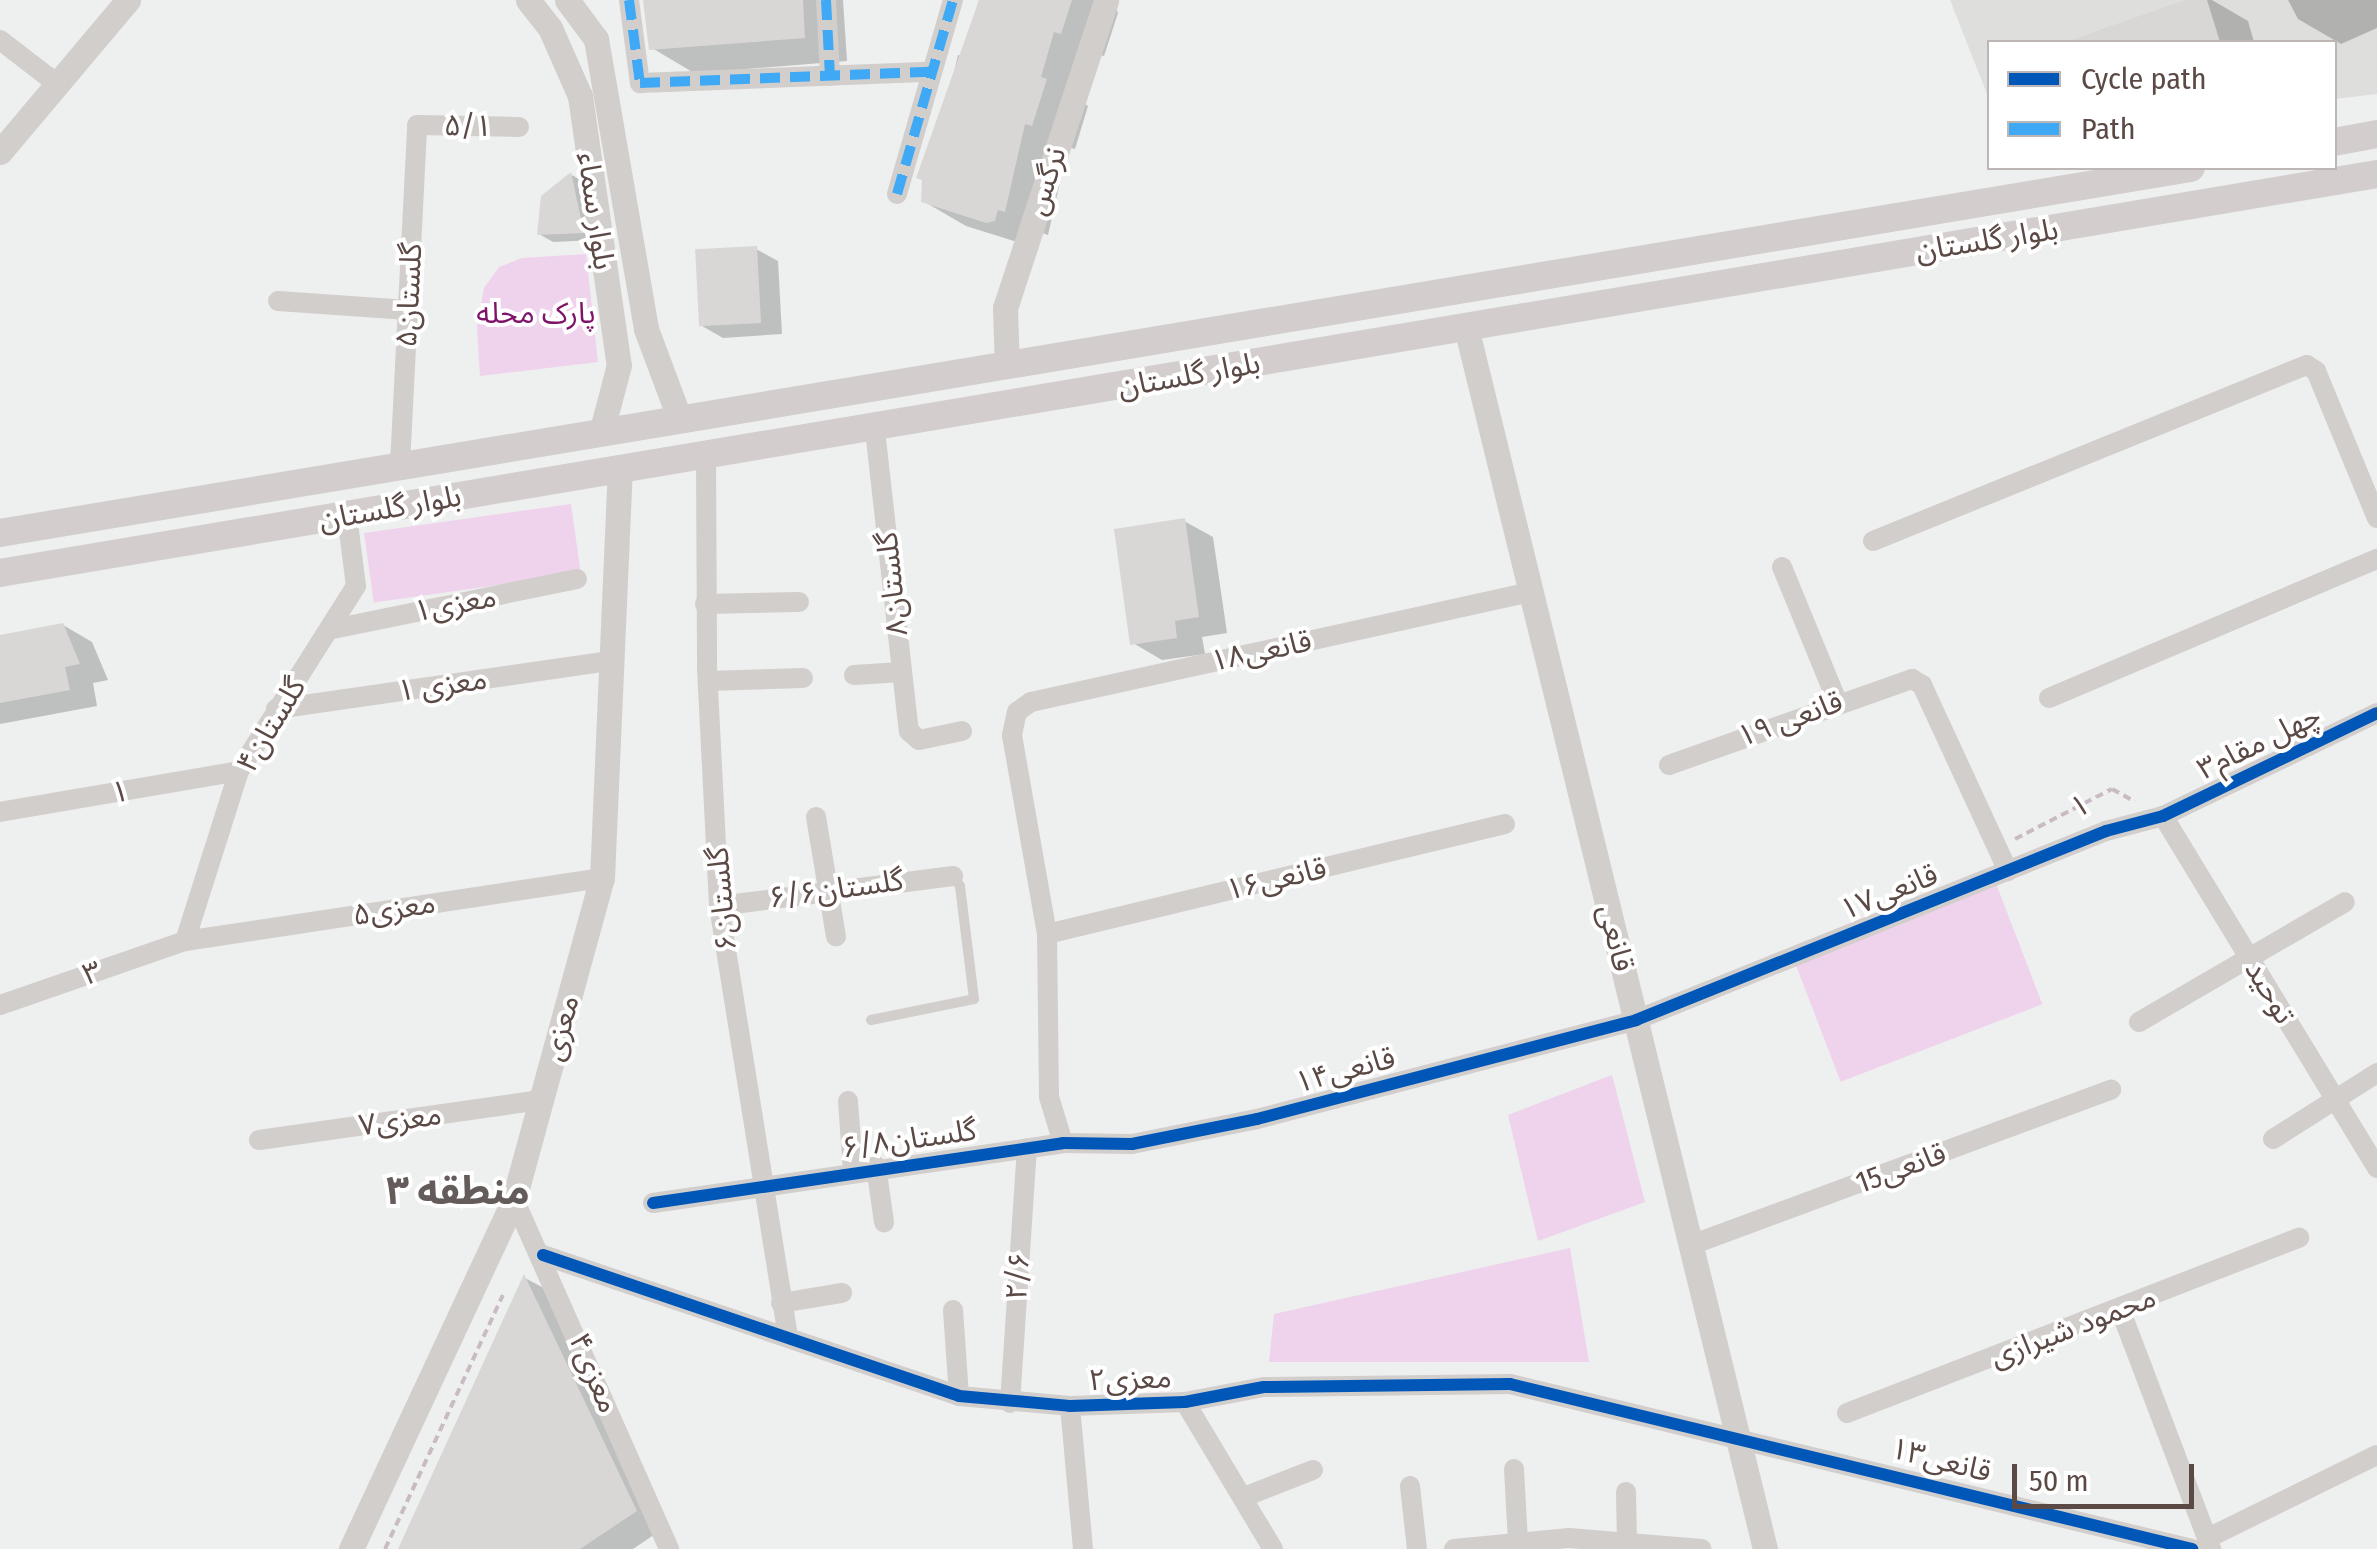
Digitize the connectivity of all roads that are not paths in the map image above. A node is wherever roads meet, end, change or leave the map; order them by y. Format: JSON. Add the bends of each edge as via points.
{"nodes":[{"id":1,"x":128,"y":0,"type":"edge"},
{"id":2,"x":528,"y":0,"type":"edge"},
{"id":3,"x":567,"y":0,"type":"edge"},
{"id":4,"x":629,"y":0,"type":"edge"},
{"id":5,"x":826,"y":0,"type":"edge"},
{"id":6,"x":953,"y":0,"type":"edge"},
{"id":7,"x":1106,"y":0,"type":"edge"},
{"id":8,"x":0,"y":40,"type":"edge"},
{"id":9,"x":930,"y":72,"type":"junction"},
{"id":10,"x":830,"y":76,"type":"junction"},
{"id":11,"x":56,"y":83,"type":"junction"},
{"id":12,"x":417,"y":124,"type":"joint"},
{"id":13,"x":519,"y":127,"type":"dead end"},
{"id":14,"x":2377,"y":134,"type":"edge"},
{"id":15,"x":2337,"y":141,"type":"edge"},
{"id":16,"x":0,"y":152,"type":"edge"},
{"id":17,"x":2178,"y":170,"type":"edge"},
{"id":18,"x":2205,"y":170,"type":"edge"},
{"id":19,"x":2377,"y":174,"type":"edge"},
{"id":20,"x":897,"y":194,"type":"dead end"},
{"id":21,"x":2213,"y":203,"type":"junction"},
{"id":22,"x":1864,"y":219,"type":"junction"},
{"id":23,"x":1873,"y":259,"type":"junction"},
{"id":24,"x":278,"y":300,"type":"dead end"},
{"id":25,"x":408,"y":310,"type":"junction"},
{"id":26,"x":1466,"y":327,"type":"junction"},
{"id":27,"x":646,"y":329,"type":"junction"},
{"id":28,"x":614,"y":335,"type":"junction"},
{"id":29,"x":1007,"y":366,"type":"junction"},
{"id":30,"x":680,"y":420,"type":"junction"},
{"id":31,"x":876,"y":430,"type":"junction"},
{"id":32,"x":601,"y":433,"type":"junction"},
{"id":33,"x":706,"y":458,"type":"junction"},
{"id":34,"x":443,"y":459,"type":"junction"},
{"id":35,"x":400,"y":465,"type":"junction"},
{"id":36,"x":620,"y":471,"type":"junction"},
{"id":37,"x":452,"y":498,"type":"junction"},
{"id":38,"x":346,"y":516,"type":"junction"},
{"id":39,"x":2376,"y":516,"type":"edge"},
{"id":40,"x":0,"y":533,"type":"edge"},
{"id":41,"x":1872,"y":541,"type":"dead end"},
{"id":42,"x":2377,"y":560,"type":"edge"},
{"id":43,"x":1782,"y":568,"type":"dead end"},
{"id":44,"x":0,"y":573,"type":"edge"},
{"id":45,"x":577,"y":580,"type":"dead end"},
{"id":46,"x":1531,"y":592,"type":"junction"},
{"id":47,"x":799,"y":602,"type":"dead end"},
{"id":48,"x":706,"y":604,"type":"junction"},
{"id":49,"x":332,"y":629,"type":"junction"},
{"id":50,"x":609,"y":661,"type":"junction"},
{"id":51,"x":901,"y":672,"type":"junction"},
{"id":52,"x":854,"y":675,"type":"dead end"},
{"id":53,"x":803,"y":678,"type":"dead end"},
{"id":54,"x":708,"y":682,"type":"junction"},
{"id":55,"x":2050,"y":698,"type":"dead end"},
{"id":56,"x":1837,"y":701,"type":"junction"},
{"id":57,"x":276,"y":709,"type":"junction"},
{"id":58,"x":2377,"y":713,"type":"edge"},
{"id":59,"x":962,"y":731,"type":"dead end"},
{"id":60,"x":1669,"y":764,"type":"dead end"},
{"id":61,"x":240,"y":771,"type":"junction"},
{"id":62,"x":0,"y":812,"type":"edge"},
{"id":63,"x":2163,"y":816,"type":"junction"},
{"id":64,"x":816,"y":817,"type":"dead end"},
{"id":65,"x":1505,"y":824,"type":"dead end"},
{"id":66,"x":2008,"y":871,"type":"junction"},
{"id":67,"x":952,"y":876,"type":"joint"},
{"id":68,"x":602,"y":878,"type":"junction"},
{"id":69,"x":827,"y":889,"type":"junction"},
{"id":70,"x":2345,"y":902,"type":"dead end"},
{"id":71,"x":719,"y":906,"type":"junction"},
{"id":72,"x":1047,"y":934,"type":"junction"},
{"id":73,"x":836,"y":936,"type":"dead end"},
{"id":74,"x":185,"y":941,"type":"junction"},
{"id":75,"x":2247,"y":954,"type":"junction"},
{"id":76,"x":0,"y":1005,"type":"edge"},
{"id":77,"x":871,"y":1020,"type":"dead end"},
{"id":78,"x":1636,"y":1020,"type":"junction"},
{"id":79,"x":2139,"y":1022,"type":"dead end"},
{"id":80,"x":2377,"y":1073,"type":"edge"},
{"id":81,"x":2112,"y":1090,"type":"dead end"},
{"id":82,"x":542,"y":1100,"type":"junction"},
{"id":83,"x":2336,"y":1100,"type":"junction"},
{"id":84,"x":848,"y":1101,"type":"dead end"},
{"id":85,"x":259,"y":1140,"type":"dead end"},
{"id":86,"x":2273,"y":1140,"type":"dead end"},
{"id":87,"x":1063,"y":1142,"type":"junction"},
{"id":88,"x":1027,"y":1148,"type":"junction"},
{"id":89,"x":876,"y":1166,"type":"junction"},
{"id":90,"x":2377,"y":1168,"type":"edge"},
{"id":91,"x":853,"y":1170,"type":"junction"},
{"id":92,"x":762,"y":1187,"type":"junction"},
{"id":93,"x":514,"y":1199,"type":"junction"},
{"id":94,"x":653,"y":1202,"type":"dead end"},
{"id":95,"x":884,"y":1222,"type":"dead end"},
{"id":96,"x":2299,"y":1238,"type":"dead end"},
{"id":97,"x":1691,"y":1245,"type":"junction"},
{"id":98,"x":542,"y":1255,"type":"junction"},
{"id":99,"x":842,"y":1293,"type":"dead end"},
{"id":100,"x":781,"y":1303,"type":"junction"},
{"id":101,"x":2120,"y":1309,"type":"junction"},
{"id":102,"x":952,"y":1310,"type":"dead end"},
{"id":103,"x":788,"y":1336,"type":"junction"},
{"id":104,"x":959,"y":1396,"type":"junction"},
{"id":105,"x":1185,"y":1402,"type":"junction"},
{"id":106,"x":1010,"y":1403,"type":"junction"},
{"id":107,"x":1070,"y":1406,"type":"junction"},
{"id":108,"x":1846,"y":1413,"type":"dead end"},
{"id":109,"x":1736,"y":1434,"type":"junction"},
{"id":110,"x":2377,"y":1456,"type":"edge"},
{"id":111,"x":1514,"y":1469,"type":"dead end"},
{"id":112,"x":1312,"y":1470,"type":"dead end"},
{"id":113,"x":1410,"y":1486,"type":"dead end"},
{"id":114,"x":1626,"y":1492,"type":"dead end"},
{"id":115,"x":1244,"y":1498,"type":"junction"},
{"id":116,"x":1626,"y":1542,"type":"junction"},
{"id":117,"x":1518,"y":1543,"type":"junction"},
{"id":118,"x":2203,"y":1545,"type":"edge"},
{"id":119,"x":352,"y":1549,"type":"edge"},
{"id":120,"x":669,"y":1549,"type":"edge"},
{"id":121,"x":1083,"y":1549,"type":"edge"},
{"id":122,"x":1273,"y":1549,"type":"edge"},
{"id":123,"x":1416,"y":1549,"type":"edge"},
{"id":124,"x":1454,"y":1549,"type":"edge"},
{"id":125,"x":1702,"y":1549,"type":"edge"},
{"id":126,"x":1765,"y":1549,"type":"edge"}],
"edges":[{"from":1,"to":11,"type":"street"},
{"from":2,"to":28,"type":"street","name":"بلوار سماء","via":[[550,28],[580,96]]},
{"from":3,"to":27,"type":"street","name":"بلوار سماء","via":[[596,40],[609,90]]},
{"from":4,"to":10,"type":"street","via":[[640,83]]},
{"from":5,"to":10,"type":"street"},
{"from":6,"to":9,"type":"street"},
{"from":7,"to":29,"type":"street","name":"نرگس","via":[[1005,308]]},
{"from":8,"to":11,"type":"street"},
{"from":9,"to":10,"type":"street"},
{"from":9,"to":20,"type":"street"},
{"from":11,"to":16,"type":"street"},
{"from":12,"to":13,"type":"street","name":"۵/۱"},
{"from":12,"to":25,"type":"street","name":"گلستان۵"},
{"from":14,"to":15,"type":"main road"},
{"from":17,"to":22,"type":"main road","name":"بلوار گلستان"},
{"from":18,"to":21,"type":"main road"},
{"from":19,"to":21,"type":"main road","name":"بلوار گلستان"},
{"from":21,"to":23,"type":"main road","name":"بلوار گلستان"},
{"from":22,"to":23,"type":"main road"},
{"from":22,"to":29,"type":"main road","name":"بلوار گلستان"},
{"from":23,"to":26,"type":"main road","name":"بلوار گلستان"},
{"from":24,"to":25,"type":"street"},
{"from":25,"to":35,"type":"street","name":"گلستان۵"},
{"from":26,"to":31,"type":"main road","name":"بلوار گلستان"},
{"from":26,"to":46,"type":"street","name":"قانعی"},
{"from":27,"to":28,"type":"street"},
{"from":27,"to":30,"type":"street","name":"بلوار سماء"},
{"from":28,"to":32,"type":"street","name":"بلوار سماء","via":[[619,365]]},
{"from":29,"to":30,"type":"main road","name":"بلوار گلستان"},
{"from":30,"to":32,"type":"main road","name":"بلوار گلستان"},
{"from":31,"to":33,"type":"main road","name":"بلوار گلستان"},
{"from":31,"to":51,"type":"street","name":"گلستان۸"},
{"from":32,"to":34,"type":"main road","name":"بلوار گلستان"},
{"from":33,"to":36,"type":"main road","name":"بلوار گلستان"},
{"from":33,"to":48,"type":"street","name":"گلستان۶"},
{"from":34,"to":35,"type":"main road","name":"بلوار گلستان"},
{"from":34,"to":37,"type":"main road"},
{"from":35,"to":40,"type":"main road","name":"بلوار گلستان"},
{"from":36,"to":37,"type":"main road","name":"بلوار گلستان"},
{"from":36,"to":50,"type":"street","name":"معزی"},
{"from":37,"to":38,"type":"main road","name":"بلوار گلستان"},
{"from":38,"to":44,"type":"main road","name":"بلوار گلستان"},
{"from":38,"to":49,"type":"street","name":"گلستان۴","via":[[356,586]]},
{"from":39,"to":41,"type":"street","via":[[2316,371],[2307,364]]},
{"from":42,"to":55,"type":"street"},
{"from":43,"to":56,"type":"street"},
{"from":45,"to":49,"type":"street","name":"۱معزی"},
{"from":46,"to":72,"type":"street","name":"۱۸قانعی","via":[[1031,702],[1016,712],[1012,735]]},
{"from":46,"to":78,"type":"street","name":"قانعی"},
{"from":47,"to":48,"type":"street"},
{"from":48,"to":54,"type":"street","name":"گلستان۶"},
{"from":49,"to":57,"type":"street","name":"گلستان۴"},
{"from":50,"to":57,"type":"street","name":"معزی ۱"},
{"from":50,"to":68,"type":"street","name":"معزی"},
{"from":51,"to":52,"type":"street"},
{"from":51,"to":59,"type":"street","name":"گلستان۸","via":[[910,737]]},
{"from":53,"to":54,"type":"street"},
{"from":54,"to":71,"type":"street","name":"گلستان۶"},
{"from":56,"to":60,"type":"street","name":"قانعی ۱۹"},
{"from":56,"to":66,"type":"street","name":"قانعی ۱۹","via":[[1912,679],[1922,685]]},
{"from":57,"to":61,"type":"street","name":"گلستان۴"},
{"from":58,"to":63,"type":"street","name":"چهل مقام۳"},
{"from":61,"to":62,"type":"street","name":"۱"},
{"from":61,"to":74,"type":"street","name":"گلستان۴"},
{"from":63,"to":66,"type":"street","name":"۱۷قانعی"},
{"from":63,"to":75,"type":"street","name":"توحید"},
{"from":64,"to":69,"type":"street"},
{"from":65,"to":72,"type":"street","name":"۱۶قانعی"},
{"from":66,"to":78,"type":"street","name":"۱۷قانعی"},
{"from":67,"to":69,"type":"street","name":"۶/۶گلستان"},
{"from":67,"to":77,"type":"lane","via":[[960,886],[974,999]]},
{"from":68,"to":74,"type":"street","name":"۵معزی"},
{"from":68,"to":82,"type":"street","name":"معزی"},
{"from":69,"to":71,"type":"street","name":"۶/۶گلستان"},
{"from":69,"to":73,"type":"street"},
{"from":70,"to":75,"type":"street"},
{"from":71,"to":92,"type":"street","name":"گلستان۶"},
{"from":72,"to":87,"type":"street","via":[[1049,1096]]},
{"from":74,"to":76,"type":"street","name":"۳"},
{"from":75,"to":79,"type":"street"},
{"from":75,"to":83,"type":"street","name":"توحید"},
{"from":78,"to":87,"type":"street","name":"۱۴قانعی","via":[[1258,1119],[1132,1144]]},
{"from":78,"to":97,"type":"street","name":"قانعی"},
{"from":80,"to":83,"type":"street"},
{"from":81,"to":97,"type":"street","name":"15قانعی"},
{"from":82,"to":85,"type":"street","name":"۷معزی"},
{"from":82,"to":93,"type":"street","name":"معزی"},
{"from":83,"to":86,"type":"street"},
{"from":83,"to":90,"type":"street","name":"توحید"},
{"from":84,"to":91,"type":"street"},
{"from":87,"to":88,"type":"street","name":"۶/۸گلستان"},
{"from":88,"to":89,"type":"street","name":"۶/۸گلستان"},
{"from":88,"to":106,"type":"street","name":"۲/۶"},
{"from":89,"to":91,"type":"street","name":"۶/۸گلستان"},
{"from":89,"to":95,"type":"street"},
{"from":91,"to":92,"type":"street","name":"۶/۸گلستان"},
{"from":92,"to":94,"type":"street","name":"۶/۸گلستان"},
{"from":92,"to":100,"type":"street","name":"گلستان۶"},
{"from":93,"to":98,"type":"street","name":"۴معزی"},
{"from":93,"to":119,"type":"street","name":"معزی"},
{"from":96,"to":101,"type":"street","name":"محمود شیرازی"},
{"from":97,"to":109,"type":"street","name":"قانعی"},
{"from":98,"to":103,"type":"street","name":"۲معزی"},
{"from":98,"to":120,"type":"street","name":"۴معزی"},
{"from":99,"to":100,"type":"street"},
{"from":100,"to":103,"type":"street","name":"گلستان۶"},
{"from":101,"to":108,"type":"street","name":"محمود شیرازی"},
{"from":101,"to":118,"type":"street"},
{"from":102,"to":104,"type":"street"},
{"from":103,"to":104,"type":"street","name":"۲معزی"},
{"from":104,"to":106,"type":"street","name":"۲معزی"},
{"from":105,"to":107,"type":"street","name":"۲معزی"},
{"from":105,"to":109,"type":"street","name":"۲معزی","via":[[1264,1387],[1510,1384]]},
{"from":105,"to":115,"type":"street"},
{"from":106,"to":107,"type":"street","name":"۲معزی"},
{"from":107,"to":121,"type":"street"},
{"from":109,"to":118,"type":"street","name":"۱۳قانعی"},
{"from":109,"to":126,"type":"street","name":"قانعی"},
{"from":110,"to":118,"type":"street"},
{"from":111,"to":117,"type":"street"},
{"from":112,"to":115,"type":"street"},
{"from":113,"to":123,"type":"street"},
{"from":114,"to":116,"type":"street"},
{"from":115,"to":122,"type":"street"},
{"from":116,"to":117,"type":"street"},
{"from":116,"to":125,"type":"street"},
{"from":117,"to":124,"type":"street"}]}
